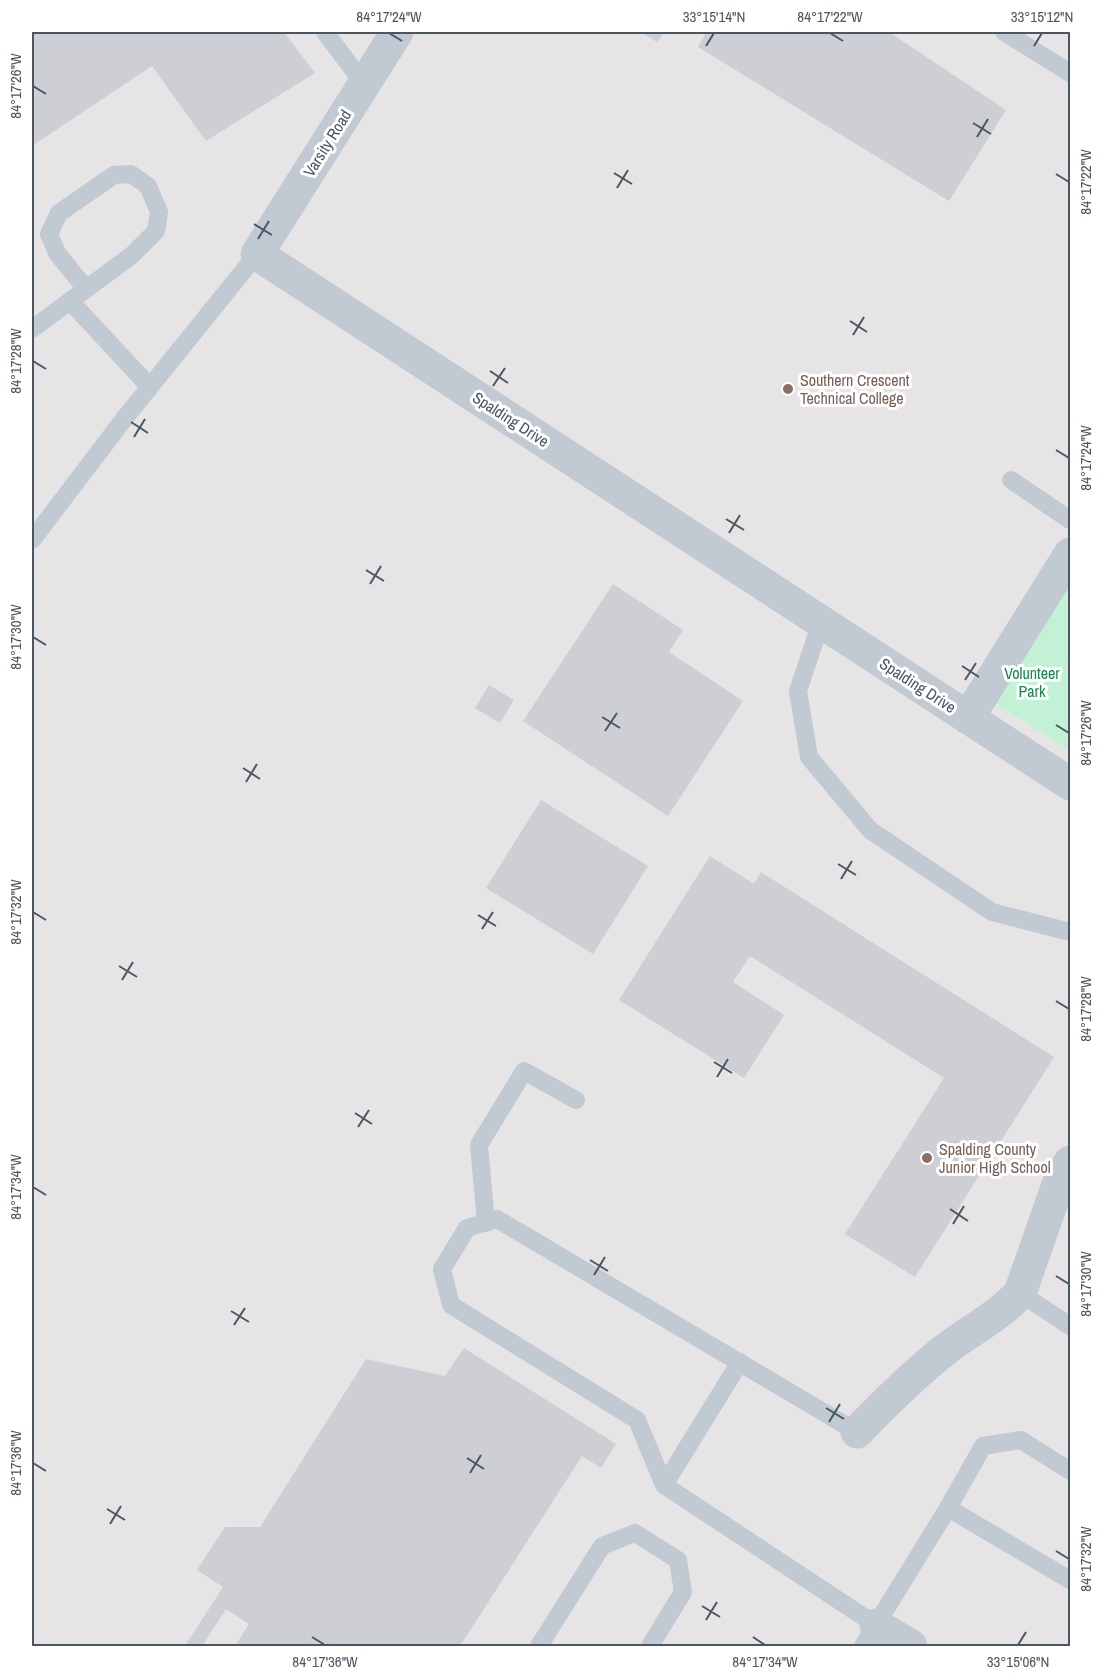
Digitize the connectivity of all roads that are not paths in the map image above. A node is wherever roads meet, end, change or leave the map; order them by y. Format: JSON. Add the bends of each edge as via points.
{"nodes":[{"id":1,"x":325,"y":32,"type":"edge"},
{"id":2,"x":397,"y":32,"type":"edge"},
{"id":3,"x":1004,"y":32,"type":"edge"},
{"id":4,"x":1071,"y":73,"type":"edge"},
{"id":5,"x":364,"y":84,"type":"junction"},
{"id":6,"x":257,"y":254,"type":"junction"},
{"id":7,"x":86,"y":289,"type":"junction"},
{"id":8,"x":70,"y":301,"type":"junction"},
{"id":9,"x":32,"y":329,"type":"edge"},
{"id":10,"x":150,"y":387,"type":"junction"},
{"id":11,"x":1011,"y":480,"type":"dead end"},
{"id":12,"x":1071,"y":520,"type":"edge"},
{"id":13,"x":33,"y":533,"type":"edge"},
{"id":14,"x":1071,"y":554,"type":"edge"},
{"id":15,"x":821,"y":622,"type":"junction"},
{"id":16,"x":968,"y":718,"type":"junction"},
{"id":17,"x":1071,"y":784,"type":"edge"},
{"id":18,"x":1071,"y":932,"type":"edge"},
{"id":19,"x":576,"y":1100,"type":"dead end"},
{"id":20,"x":1067,"y":1174,"type":"edge"},
{"id":21,"x":486,"y":1222,"type":"junction"},
{"id":22,"x":1020,"y":1293,"type":"junction"},
{"id":23,"x":1071,"y":1326,"type":"edge"},
{"id":24,"x":740,"y":1362,"type":"junction"},
{"id":25,"x":857,"y":1432,"type":"joint"},
{"id":26,"x":1071,"y":1471,"type":"edge"},
{"id":27,"x":664,"y":1485,"type":"junction"},
{"id":28,"x":948,"y":1508,"type":"junction"},
{"id":29,"x":1071,"y":1580,"type":"edge"},
{"id":30,"x":869,"y":1636,"type":"edge"},
{"id":31,"x":539,"y":1647,"type":"edge"},
{"id":32,"x":650,"y":1647,"type":"edge"},
{"id":33,"x":911,"y":1647,"type":"edge"}],
"edges":[{"from":1,"to":5,"type":"lane"},
{"from":2,"to":5,"type":"street","name":"Varsity Road"},
{"from":3,"to":4,"type":"lane"},
{"from":5,"to":6,"type":"street","name":"Varsity Road"},
{"from":6,"to":10,"type":"lane"},
{"from":6,"to":15,"type":"street","name":"Spalding Drive"},
{"from":7,"to":7,"type":"lane","via":[[132,255],[156,231],[159,213],[148,186],[131,174],[114,175],[59,213],[49,234],[57,253]]},
{"from":7,"to":8,"type":"lane"},
{"from":8,"to":9,"type":"lane"},
{"from":8,"to":10,"type":"lane"},
{"from":10,"to":13,"type":"lane"},
{"from":11,"to":12,"type":"lane"},
{"from":14,"to":16,"type":"street"},
{"from":15,"to":16,"type":"street","name":"Spalding Drive"},
{"from":15,"to":18,"type":"lane","via":[[798,691],[809,757],[870,830],[983,906],[992,912]]},
{"from":16,"to":17,"type":"street","name":"Spalding Drive"},
{"from":19,"to":21,"type":"lane","via":[[524,1071],[478,1145]]},
{"from":20,"to":22,"type":"street"},
{"from":21,"to":24,"type":"lane","via":[[497,1219]]},
{"from":21,"to":27,"type":"lane","via":[[467,1228],[442,1269],[451,1305],[637,1420]]},
{"from":22,"to":23,"type":"lane"},
{"from":22,"to":25,"type":"street","via":[[946,1349]]},
{"from":24,"to":25,"type":"lane"},
{"from":24,"to":27,"type":"lane"},
{"from":26,"to":28,"type":"lane","via":[[1021,1440],[983,1446]]},
{"from":27,"to":30,"type":"lane"},
{"from":28,"to":29,"type":"lane"},
{"from":28,"to":30,"type":"lane"},
{"from":30,"to":33,"type":"street"},
{"from":31,"to":32,"type":"lane","via":[[603,1546],[635,1533],[678,1560],[683,1592]]}]}
